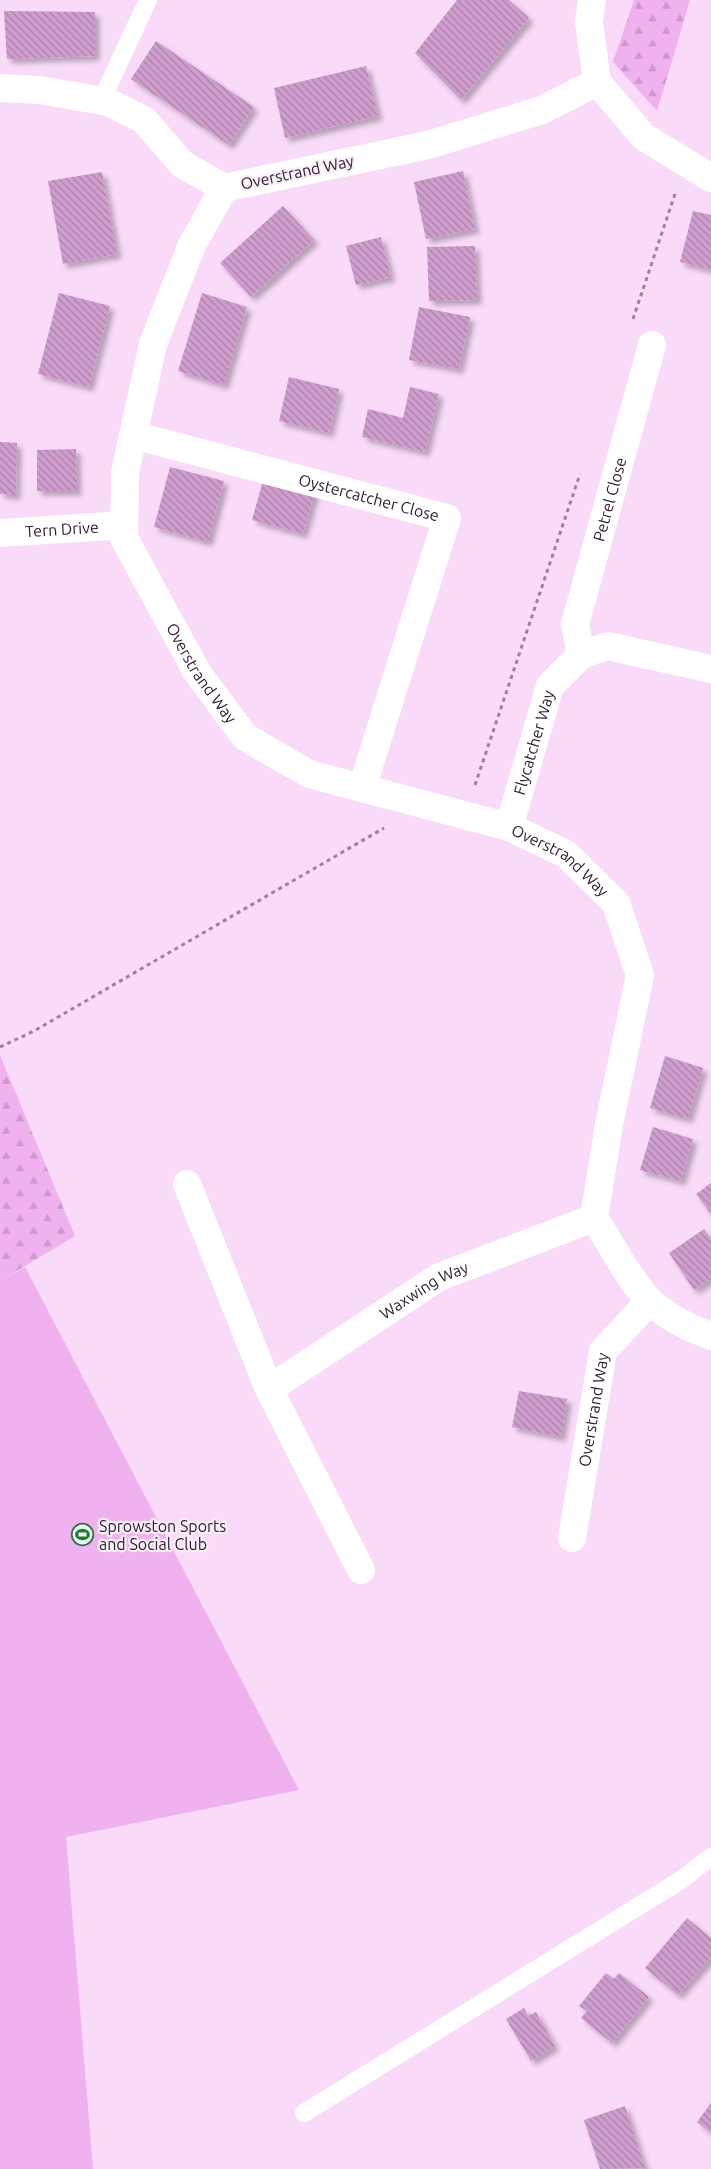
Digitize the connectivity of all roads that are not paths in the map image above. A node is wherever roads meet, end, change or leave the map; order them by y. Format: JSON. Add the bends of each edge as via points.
{"nodes":[{"id":1,"x":148,"y":0,"type":"edge"},
{"id":2,"x":592,"y":0,"type":"edge"},
{"id":3,"x":597,"y":82,"type":"junction"},
{"id":4,"x":0,"y":88,"type":"edge"},
{"id":5,"x":101,"y":101,"type":"junction"},
{"id":6,"x":711,"y":178,"type":"edge"},
{"id":7,"x":224,"y":188,"type":"junction"},
{"id":8,"x":652,"y":345,"type":"dead end"},
{"id":9,"x":133,"y":436,"type":"junction"},
{"id":10,"x":124,"y":525,"type":"junction"},
{"id":11,"x":0,"y":533,"type":"edge"},
{"id":12,"x":581,"y":655,"type":"junction"},
{"id":13,"x":711,"y":669,"type":"edge"},
{"id":14,"x":362,"y":788,"type":"junction"},
{"id":15,"x":509,"y":826,"type":"junction"},
{"id":16,"x":187,"y":1184,"type":"dead end"},
{"id":17,"x":594,"y":1218,"type":"junction"},
{"id":18,"x":650,"y":1301,"type":"junction"},
{"id":19,"x":711,"y":1336,"type":"edge"},
{"id":20,"x":269,"y":1389,"type":"junction"},
{"id":21,"x":572,"y":1538,"type":"dead end"},
{"id":22,"x":361,"y":1570,"type":"dead end"},
{"id":23,"x":711,"y":1857,"type":"edge"},
{"id":24,"x":304,"y":2113,"type":"dead end"}],
"edges":[{"from":1,"to":5,"type":"lane"},
{"from":2,"to":3,"type":"street","via":[[589,22]]},
{"from":3,"to":6,"type":"street","via":[[644,137]]},
{"from":3,"to":7,"type":"street","name":"Overstrand Way","via":[[542,110],[428,145]]},
{"from":4,"to":5,"type":"street","via":[[40,90]]},
{"from":5,"to":7,"type":"street","via":[[144,120],[182,164]]},
{"from":7,"to":9,"type":"street","name":"Overstrand Way","via":[[192,245],[153,344]]},
{"from":8,"to":12,"type":"street","name":"Petrel Close","via":[[575,624]]},
{"from":9,"to":10,"type":"street","name":"Overstrand Way","via":[[125,473]]},
{"from":9,"to":14,"type":"street","name":"Oystercatcher Close","via":[[447,518]]},
{"from":10,"to":11,"type":"street","name":"Tern Drive"},
{"from":10,"to":14,"type":"street","name":"Overstrand Way","via":[[124,538],[197,672],[245,737],[309,774]]},
{"from":12,"to":13,"type":"street","name":"Flycatcher Way","via":[[608,646]]},
{"from":12,"to":15,"type":"street","name":"Flycatcher Way","via":[[550,686]]},
{"from":14,"to":15,"type":"street","name":"Overstrand Way"},
{"from":15,"to":17,"type":"street","name":"Overstrand Way","via":[[566,854],[616,903],[640,975],[609,1125]]},
{"from":16,"to":20,"type":"street"},
{"from":17,"to":18,"type":"street"},
{"from":17,"to":20,"type":"street","name":"Waxwing Way","via":[[439,1277]]},
{"from":18,"to":19,"type":"street","via":[[693,1329]]},
{"from":18,"to":21,"type":"street","name":"Overstrand Way","via":[[603,1351]]},
{"from":20,"to":22,"type":"street"},
{"from":23,"to":24,"type":"lane","via":[[681,1880]]}]}
